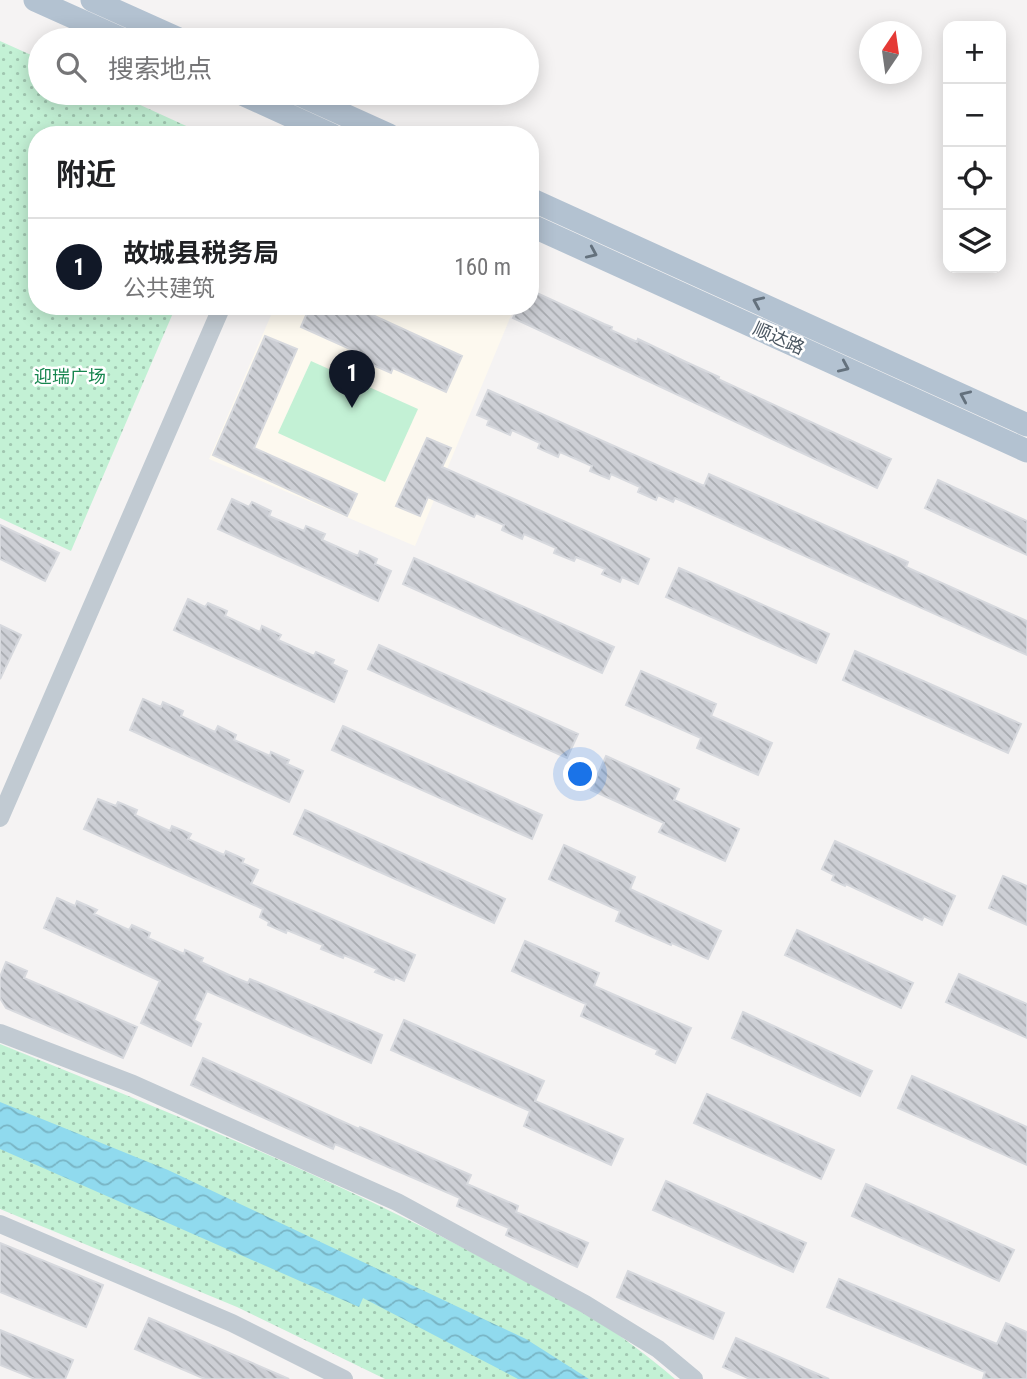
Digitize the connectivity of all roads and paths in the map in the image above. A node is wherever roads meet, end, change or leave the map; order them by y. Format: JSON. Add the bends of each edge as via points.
{"nodes":[{"id":1,"x":36,"y":0,"type":"edge"},
{"id":2,"x":92,"y":0,"type":"edge"},
{"id":3,"x":98,"y":28,"type":"edge"},
{"id":4,"x":154,"y":28,"type":"edge"},
{"id":5,"x":261,"y":105,"type":"edge"},
{"id":6,"x":303,"y":105,"type":"edge"},
{"id":7,"x":324,"y":105,"type":"edge"},
{"id":8,"x":297,"y":126,"type":"edge"},
{"id":9,"x":300,"y":126,"type":"edge"},
{"id":10,"x":369,"y":126,"type":"edge"},
{"id":11,"x":539,"y":203,"type":"edge"},
{"id":12,"x":539,"y":229,"type":"edge"},
{"id":13,"x":218,"y":315,"type":"edge"},
{"id":14,"x":1027,"y":425,"type":"edge"},
{"id":15,"x":1027,"y":451,"type":"edge"},
{"id":16,"x":0,"y":818,"type":"edge"},
{"id":17,"x":0,"y":1033,"type":"edge"},
{"id":18,"x":0,"y":1224,"type":"edge"},
{"id":19,"x":344,"y":1379,"type":"edge"},
{"id":20,"x":694,"y":1379,"type":"edge"}],
"edges":[{"from":1,"to":3,"type":"main road"},
{"from":2,"to":4,"type":"main road"},
{"from":5,"to":8,"type":"main road"},
{"from":6,"to":9,"type":"street"},
{"from":7,"to":10,"type":"main road"},
{"from":14,"to":11,"type":"main road","name":"顺达路","one_way":true},
{"from":12,"to":15,"type":"main road","name":"顺达路","one_way":true},
{"from":13,"to":16,"type":"street"},
{"from":17,"to":20,"type":"street","via":[[133,1084],[397,1202],[585,1304],[658,1349]]},
{"from":18,"to":19,"type":"street","via":[[232,1323]]}]}
